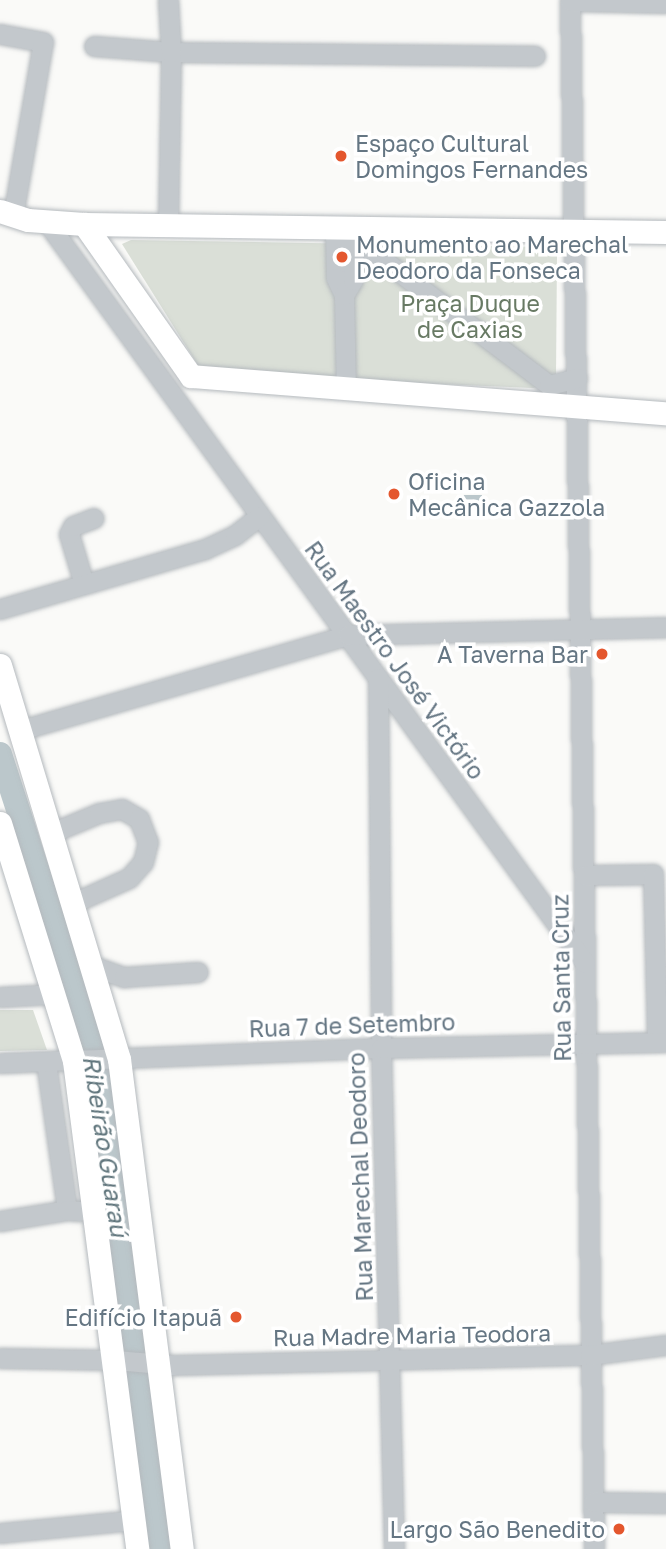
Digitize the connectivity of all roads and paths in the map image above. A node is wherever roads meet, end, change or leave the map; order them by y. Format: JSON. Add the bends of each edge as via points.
{"nodes":[{"id":1,"x":168,"y":0,"type":"edge"},
{"id":2,"x":570,"y":0,"type":"edge"},
{"id":3,"x":666,"y":3,"type":"edge"},
{"id":4,"x":0,"y":34,"type":"edge"},
{"id":5,"x":94,"y":46,"type":"dead end"},
{"id":6,"x":171,"y":52,"type":"junction"},
{"id":7,"x":535,"y":56,"type":"dead end"},
{"id":8,"x":9,"y":183,"type":"edge"},
{"id":9,"x":6,"y":213,"type":"edge"},
{"id":10,"x":46,"y":221,"type":"junction"},
{"id":11,"x":84,"y":224,"type":"junction"},
{"id":12,"x":168,"y":226,"type":"junction"},
{"id":13,"x":574,"y":231,"type":"junction"},
{"id":14,"x":666,"y":232,"type":"edge"},
{"id":15,"x":348,"y":233,"type":"junction"},
{"id":16,"x":191,"y":376,"type":"junction"},
{"id":17,"x":577,"y":378,"type":"junction"},
{"id":18,"x":165,"y":385,"type":"junction"},
{"id":19,"x":346,"y":390,"type":"junction"},
{"id":20,"x":577,"y":407,"type":"junction"},
{"id":21,"x":666,"y":413,"type":"edge"},
{"id":22,"x":259,"y":516,"type":"junction"},
{"id":23,"x":94,"y":518,"type":"dead end"},
{"id":24,"x":84,"y":584,"type":"junction"},
{"id":25,"x":0,"y":609,"type":"edge"},
{"id":26,"x":581,"y":627,"type":"junction"},
{"id":27,"x":666,"y":627,"type":"edge"},
{"id":28,"x":348,"y":635,"type":"junction"},
{"id":29,"x":0,"y":665,"type":"edge"},
{"id":30,"x":378,"y":678,"type":"junction"},
{"id":31,"x":9,"y":734,"type":"edge"},
{"id":32,"x":0,"y":823,"type":"edge"},
{"id":33,"x":51,"y":833,"type":"junction"},
{"id":34,"x":584,"y":874,"type":"junction"},
{"id":35,"x":73,"y":903,"type":"junction"},
{"id":36,"x":585,"y":963,"type":"junction"},
{"id":37,"x":93,"y":966,"type":"junction"},
{"id":38,"x":198,"y":971,"type":"dead end"},
{"id":39,"x":124,"y":977,"type":"junction"},
{"id":40,"x":100,"y":992,"type":"junction"},
{"id":41,"x":53,"y":994,"type":"junction"},
{"id":42,"x":0,"y":997,"type":"edge"},
{"id":43,"x":661,"y":1042,"type":"edge"},
{"id":44,"x":586,"y":1043,"type":"junction"},
{"id":45,"x":381,"y":1048,"type":"junction"},
{"id":46,"x":114,"y":1059,"type":"junction"},
{"id":47,"x":81,"y":1061,"type":"junction"},
{"id":48,"x":46,"y":1062,"type":"junction"},
{"id":49,"x":0,"y":1063,"type":"edge"},
{"id":50,"x":67,"y":1210,"type":"junction"},
{"id":51,"x":95,"y":1213,"type":"junction"},
{"id":52,"x":0,"y":1221,"type":"edge"},
{"id":53,"x":666,"y":1345,"type":"edge"},
{"id":54,"x":590,"y":1355,"type":"junction"},
{"id":55,"x":0,"y":1359,"type":"edge"},
{"id":56,"x":389,"y":1360,"type":"junction"},
{"id":57,"x":119,"y":1361,"type":"junction"},
{"id":58,"x":154,"y":1365,"type":"junction"},
{"id":59,"x":593,"y":1502,"type":"junction"},
{"id":60,"x":666,"y":1503,"type":"edge"},
{"id":61,"x":134,"y":1520,"type":"junction"},
{"id":62,"x":0,"y":1534,"type":"edge"},
{"id":63,"x":138,"y":1549,"type":"edge"},
{"id":64,"x":182,"y":1549,"type":"edge"},
{"id":65,"x":394,"y":1549,"type":"edge"},
{"id":66,"x":594,"y":1549,"type":"edge"}],
"edges":[{"from":1,"to":6,"type":"street"},
{"from":2,"to":3,"type":"street"},
{"from":2,"to":13,"type":"street"},
{"from":4,"to":8,"type":"street","via":[[43,42]]},
{"from":5,"to":6,"type":"street"},
{"from":6,"to":7,"type":"street"},
{"from":6,"to":12,"type":"street"},
{"from":8,"to":9,"type":"street"},
{"from":9,"to":10,"type":"main road"},
{"from":10,"to":11,"type":"main road"},
{"from":10,"to":18,"type":"street"},
{"from":11,"to":12,"type":"main road"},
{"from":11,"to":16,"type":"main road"},
{"from":12,"to":15,"type":"main road"},
{"from":13,"to":14,"type":"main road"},
{"from":13,"to":15,"type":"main road"},
{"from":13,"to":17,"type":"street"},
{"from":15,"to":17,"type":"street","via":[[550,385]]},
{"from":15,"to":19,"type":"street","via":[[336,278],[344,295]]},
{"from":16,"to":18,"type":"street"},
{"from":16,"to":19,"type":"main road"},
{"from":17,"to":20,"type":"street"},
{"from":18,"to":22,"type":"street","name":"Rua Maestro José Victório"},
{"from":19,"to":20,"type":"main road"},
{"from":20,"to":21,"type":"main road"},
{"from":20,"to":26,"type":"street","name":"Rua Santa Cruz"},
{"from":22,"to":24,"type":"street","via":[[235,535],[205,549]]},
{"from":22,"to":28,"type":"street","name":"Rua Maestro José Victório"},
{"from":23,"to":24,"type":"street","via":[[73,526],[69,534]]},
{"from":24,"to":25,"type":"street"},
{"from":26,"to":27,"type":"street"},
{"from":26,"to":28,"type":"street"},
{"from":26,"to":34,"type":"street","name":"Rua Santa Cruz"},
{"from":28,"to":30,"type":"street","name":"Rua Maestro José Victório"},
{"from":28,"to":31,"type":"street"},
{"from":29,"to":31,"type":"main road"},
{"from":30,"to":36,"type":"street","name":"Rua Maestro José Victório"},
{"from":30,"to":45,"type":"street","name":"Rua Marechal Deodoro"},
{"from":31,"to":33,"type":"main road"},
{"from":32,"to":41,"type":"main road"},
{"from":33,"to":35,"type":"main road"},
{"from":33,"to":35,"type":"street","via":[[99,813],[122,809],[139,819],[148,842],[143,862],[129,878]]},
{"from":34,"to":36,"type":"street","name":"Rua Santa Cruz"},
{"from":34,"to":43,"type":"street","via":[[653,874]]},
{"from":35,"to":37,"type":"main road"},
{"from":36,"to":44,"type":"street","name":"Rua Santa Cruz"},
{"from":37,"to":39,"type":"street"},
{"from":37,"to":40,"type":"main road"},
{"from":38,"to":39,"type":"street"},
{"from":39,"to":40,"type":"street"},
{"from":40,"to":46,"type":"main road"},
{"from":41,"to":42,"type":"street"},
{"from":41,"to":47,"type":"main road"},
{"from":43,"to":44,"type":"street","name":"Rua 7 de Setembro"},
{"from":44,"to":45,"type":"street","name":"Rua 7 de Setembro"},
{"from":44,"to":54,"type":"street","name":"Rua Santa Cruz"},
{"from":45,"to":46,"type":"street","name":"Rua 7 de Setembro"},
{"from":45,"to":56,"type":"street","name":"Rua Marechal Deodoro"},
{"from":46,"to":47,"type":"street","name":"Rua 7 de Setembro"},
{"from":46,"to":58,"type":"main road"},
{"from":47,"to":48,"type":"street","name":"Rua 7 de Setembro"},
{"from":47,"to":51,"type":"main road"},
{"from":48,"to":49,"type":"street","name":"Rua 7 de Setembro"},
{"from":48,"to":50,"type":"street"},
{"from":50,"to":51,"type":"street"},
{"from":50,"to":52,"type":"street"},
{"from":51,"to":57,"type":"main road"},
{"from":53,"to":54,"type":"street","name":"Rua Madre Maria Teodora"},
{"from":54,"to":56,"type":"street","name":"Rua Madre Maria Teodora"},
{"from":54,"to":59,"type":"street","name":"Rua Santa Cruz"},
{"from":55,"to":57,"type":"street"},
{"from":56,"to":58,"type":"street","name":"Rua Madre Maria Teodora"},
{"from":56,"to":65,"type":"street","name":"Rua Marechal Deodoro"},
{"from":57,"to":58,"type":"street","name":"Rua Madre Maria Teodora"},
{"from":57,"to":61,"type":"main road"},
{"from":58,"to":64,"type":"main road"},
{"from":59,"to":60,"type":"street"},
{"from":59,"to":66,"type":"street","name":"Rua Santa Cruz"},
{"from":61,"to":62,"type":"street"},
{"from":61,"to":63,"type":"main road"}]}
